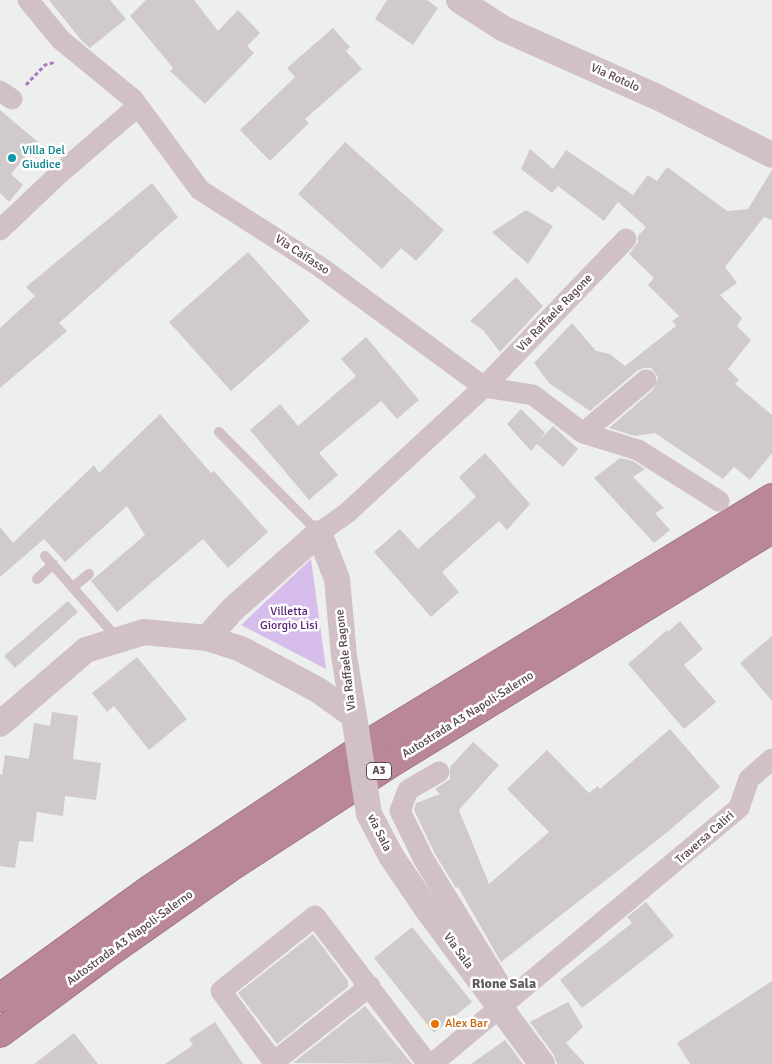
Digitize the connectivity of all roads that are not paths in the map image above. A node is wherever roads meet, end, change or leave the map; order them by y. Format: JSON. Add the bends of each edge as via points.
{"nodes":[{"id":1,"x":28,"y":0,"type":"edge"},
{"id":2,"x":458,"y":0,"type":"edge"},
{"id":3,"x":138,"y":106,"type":"junction"},
{"id":4,"x":772,"y":155,"type":"edge"},
{"id":5,"x":0,"y":230,"type":"edge"},
{"id":6,"x":626,"y":238,"type":"dead end"},
{"id":7,"x":646,"y":380,"type":"dead end"},
{"id":8,"x":484,"y":386,"type":"junction"},
{"id":9,"x":219,"y":432,"type":"dead end"},
{"id":10,"x":582,"y":433,"type":"junction"},
{"id":11,"x":772,"y":498,"type":"edge"},
{"id":12,"x":719,"y":501,"type":"dead end"},
{"id":13,"x":347,"y":513,"type":"junction"},
{"id":14,"x":772,"y":529,"type":"edge"},
{"id":15,"x":319,"y":533,"type":"junction"},
{"id":16,"x":45,"y":556,"type":"dead end"},
{"id":17,"x":52,"y":564,"type":"junction"},
{"id":18,"x":89,"y":574,"type":"dead end"},
{"id":19,"x":37,"y":579,"type":"dead end"},
{"id":20,"x":337,"y":579,"type":"junction"},
{"id":21,"x":73,"y":587,"type":"junction"},
{"id":22,"x":207,"y":638,"type":"junction"},
{"id":23,"x":118,"y":639,"type":"junction"},
{"id":24,"x":354,"y":716,"type":"junction"},
{"id":25,"x":0,"y":724,"type":"edge"},
{"id":26,"x":772,"y":759,"type":"edge"},
{"id":27,"x":439,"y":772,"type":"dead end"},
{"id":28,"x":428,"y":910,"type":"joint"},
{"id":29,"x":370,"y":986,"type":"junction"},
{"id":30,"x":0,"y":998,"type":"edge"},
{"id":31,"x":499,"y":1008,"type":"junction"},
{"id":32,"x":0,"y":1033,"type":"edge"},
{"id":33,"x":274,"y":1063,"type":"edge"},
{"id":34,"x":428,"y":1064,"type":"edge"},
{"id":35,"x":432,"y":1064,"type":"edge"},
{"id":36,"x":542,"y":1064,"type":"edge"}],
"edges":[{"from":1,"to":3,"type":"street","name":"Via Caifasso","via":[[61,40]]},
{"from":2,"to":4,"type":"street","name":"Via Rotolo","via":[[504,29],[657,98]]},
{"from":3,"to":5,"type":"street"},
{"from":3,"to":8,"type":"street","name":"Via Caifasso","via":[[200,190],[319,266]]},
{"from":6,"to":8,"type":"street","name":"Via Raffaele Ragone"},
{"from":7,"to":10,"type":"street"},
{"from":8,"to":10,"type":"street","via":[[533,395]]},
{"from":8,"to":13,"type":"street","name":"Via Raffaele Ragone"},
{"from":9,"to":15,"type":"lane","name":"Via Raffaele Ragone"},
{"from":10,"to":12,"type":"street","via":[[638,450]]},
{"from":11,"to":30,"type":"highway","number":"A3","via":[[379,737],[152,888]]},
{"from":13,"to":15,"type":"street","name":"Via Raffaele Ragone"},
{"from":13,"to":20,"type":"street","via":[[337,542]]},
{"from":14,"to":32,"type":"highway","name":"Autostrada A3 Napoli-Salerno","number":"A3","via":[[425,741],[248,855]]},
{"from":15,"to":20,"type":"street","name":"Via Raffaele Ragone"},
{"from":15,"to":22,"type":"street","name":"Via Raffaele Ragone","via":[[233,609]]},
{"from":16,"to":17,"type":"lane"},
{"from":17,"to":19,"type":"lane"},
{"from":17,"to":21,"type":"lane"},
{"from":18,"to":21,"type":"lane"},
{"from":20,"to":24,"type":"street","name":"Via Raffaele Ragone","via":[[344,656]]},
{"from":21,"to":23,"type":"lane"},
{"from":22,"to":23,"type":"street","name":"Via Raffaele Ragone","via":[[144,632]]},
{"from":22,"to":24,"type":"street","name":"Via Raffaele Ragone","via":[[241,649],[301,680]]},
{"from":23,"to":25,"type":"street","name":"Via Raffaele Ragone","via":[[86,650]]},
{"from":24,"to":28,"type":"street","name":"via Sala","bridge":true,"via":[[369,814],[391,856]]},
{"from":26,"to":31,"type":"street","name":"Traversa Caliri","via":[[749,780],[739,808]]},
{"from":27,"to":31,"type":"street","via":[[408,790],[400,812],[424,860],[498,981]]},
{"from":28,"to":31,"type":"street","name":"Via Sala"},
{"from":29,"to":33,"type":"street"},
{"from":29,"to":33,"type":"street","via":[[315,916],[221,991]]},
{"from":29,"to":34,"type":"street"},
{"from":31,"to":35,"type":"street","name":"Traversa Caliri"},
{"from":31,"to":36,"type":"street","name":"Via Sala"}]}
